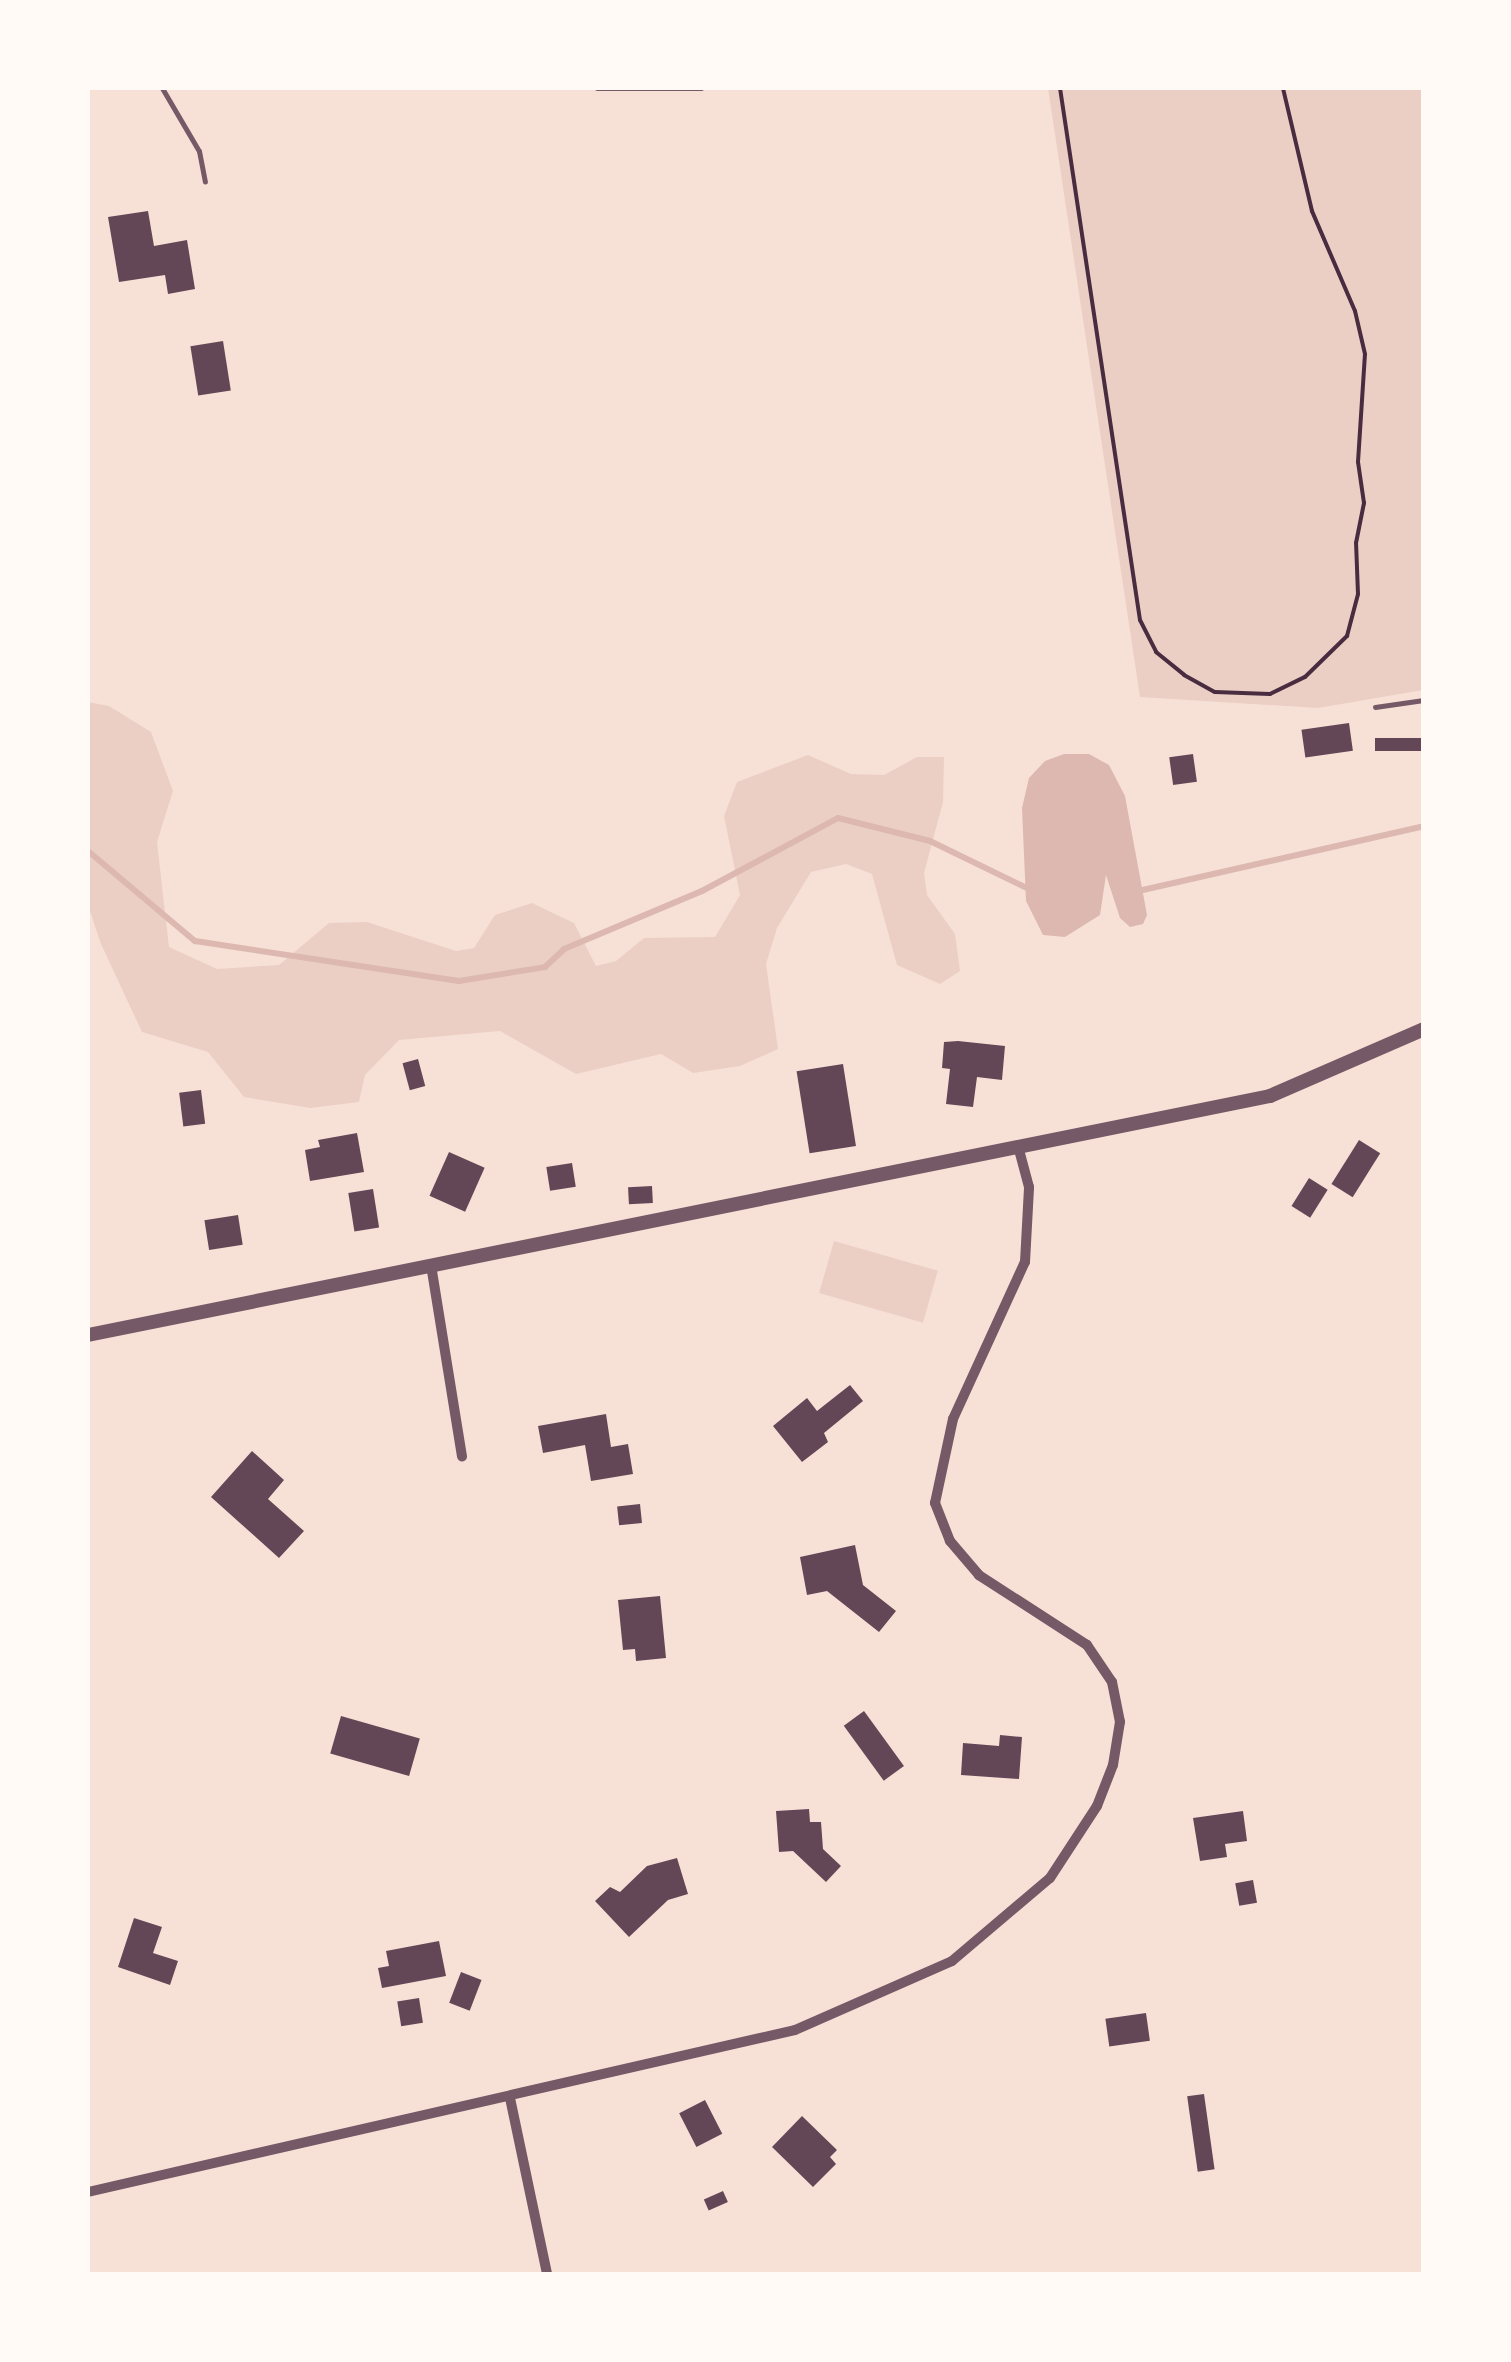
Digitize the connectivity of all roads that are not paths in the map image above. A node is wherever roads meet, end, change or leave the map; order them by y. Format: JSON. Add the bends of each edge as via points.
{"nodes":[{"id":1,"x":162,"y":88,"type":"edge"},
{"id":2,"x":597,"y":88,"type":"edge"},
{"id":3,"x":700,"y":88,"type":"edge"},
{"id":4,"x":205,"y":181,"type":"dead end"},
{"id":5,"x":1424,"y":700,"type":"edge"},
{"id":6,"x":1374,"y":707,"type":"dead end"},
{"id":7,"x":1424,"y":1029,"type":"edge"},
{"id":8,"x":1018,"y":1146,"type":"junction"},
{"id":9,"x":430,"y":1265,"type":"junction"},
{"id":10,"x":88,"y":1335,"type":"edge"},
{"id":11,"x":462,"y":1457,"type":"dead end"},
{"id":12,"x":510,"y":2098,"type":"junction"},
{"id":13,"x":88,"y":2192,"type":"edge"},
{"id":14,"x":547,"y":2274,"type":"edge"}],
"edges":[{"from":1,"to":4,"type":"lane","via":[[199,151]]},
{"from":2,"to":3,"type":"lane"},
{"from":5,"to":6,"type":"lane"},
{"from":7,"to":8,"type":"street","via":[[1270,1096]]},
{"from":8,"to":9,"type":"street"},
{"from":8,"to":12,"type":"street","via":[[1030,1204],[1025,1262],[953,1419],[935,1503],[950,1541],[979,1575],[1087,1644],[1112,1682],[1120,1722],[1097,1806],[1076,1843],[1020,1909],[914,1982],[754,2042]]},
{"from":9,"to":10,"type":"street"},
{"from":9,"to":11,"type":"street"},
{"from":12,"to":13,"type":"street"},
{"from":12,"to":14,"type":"street"}]}
